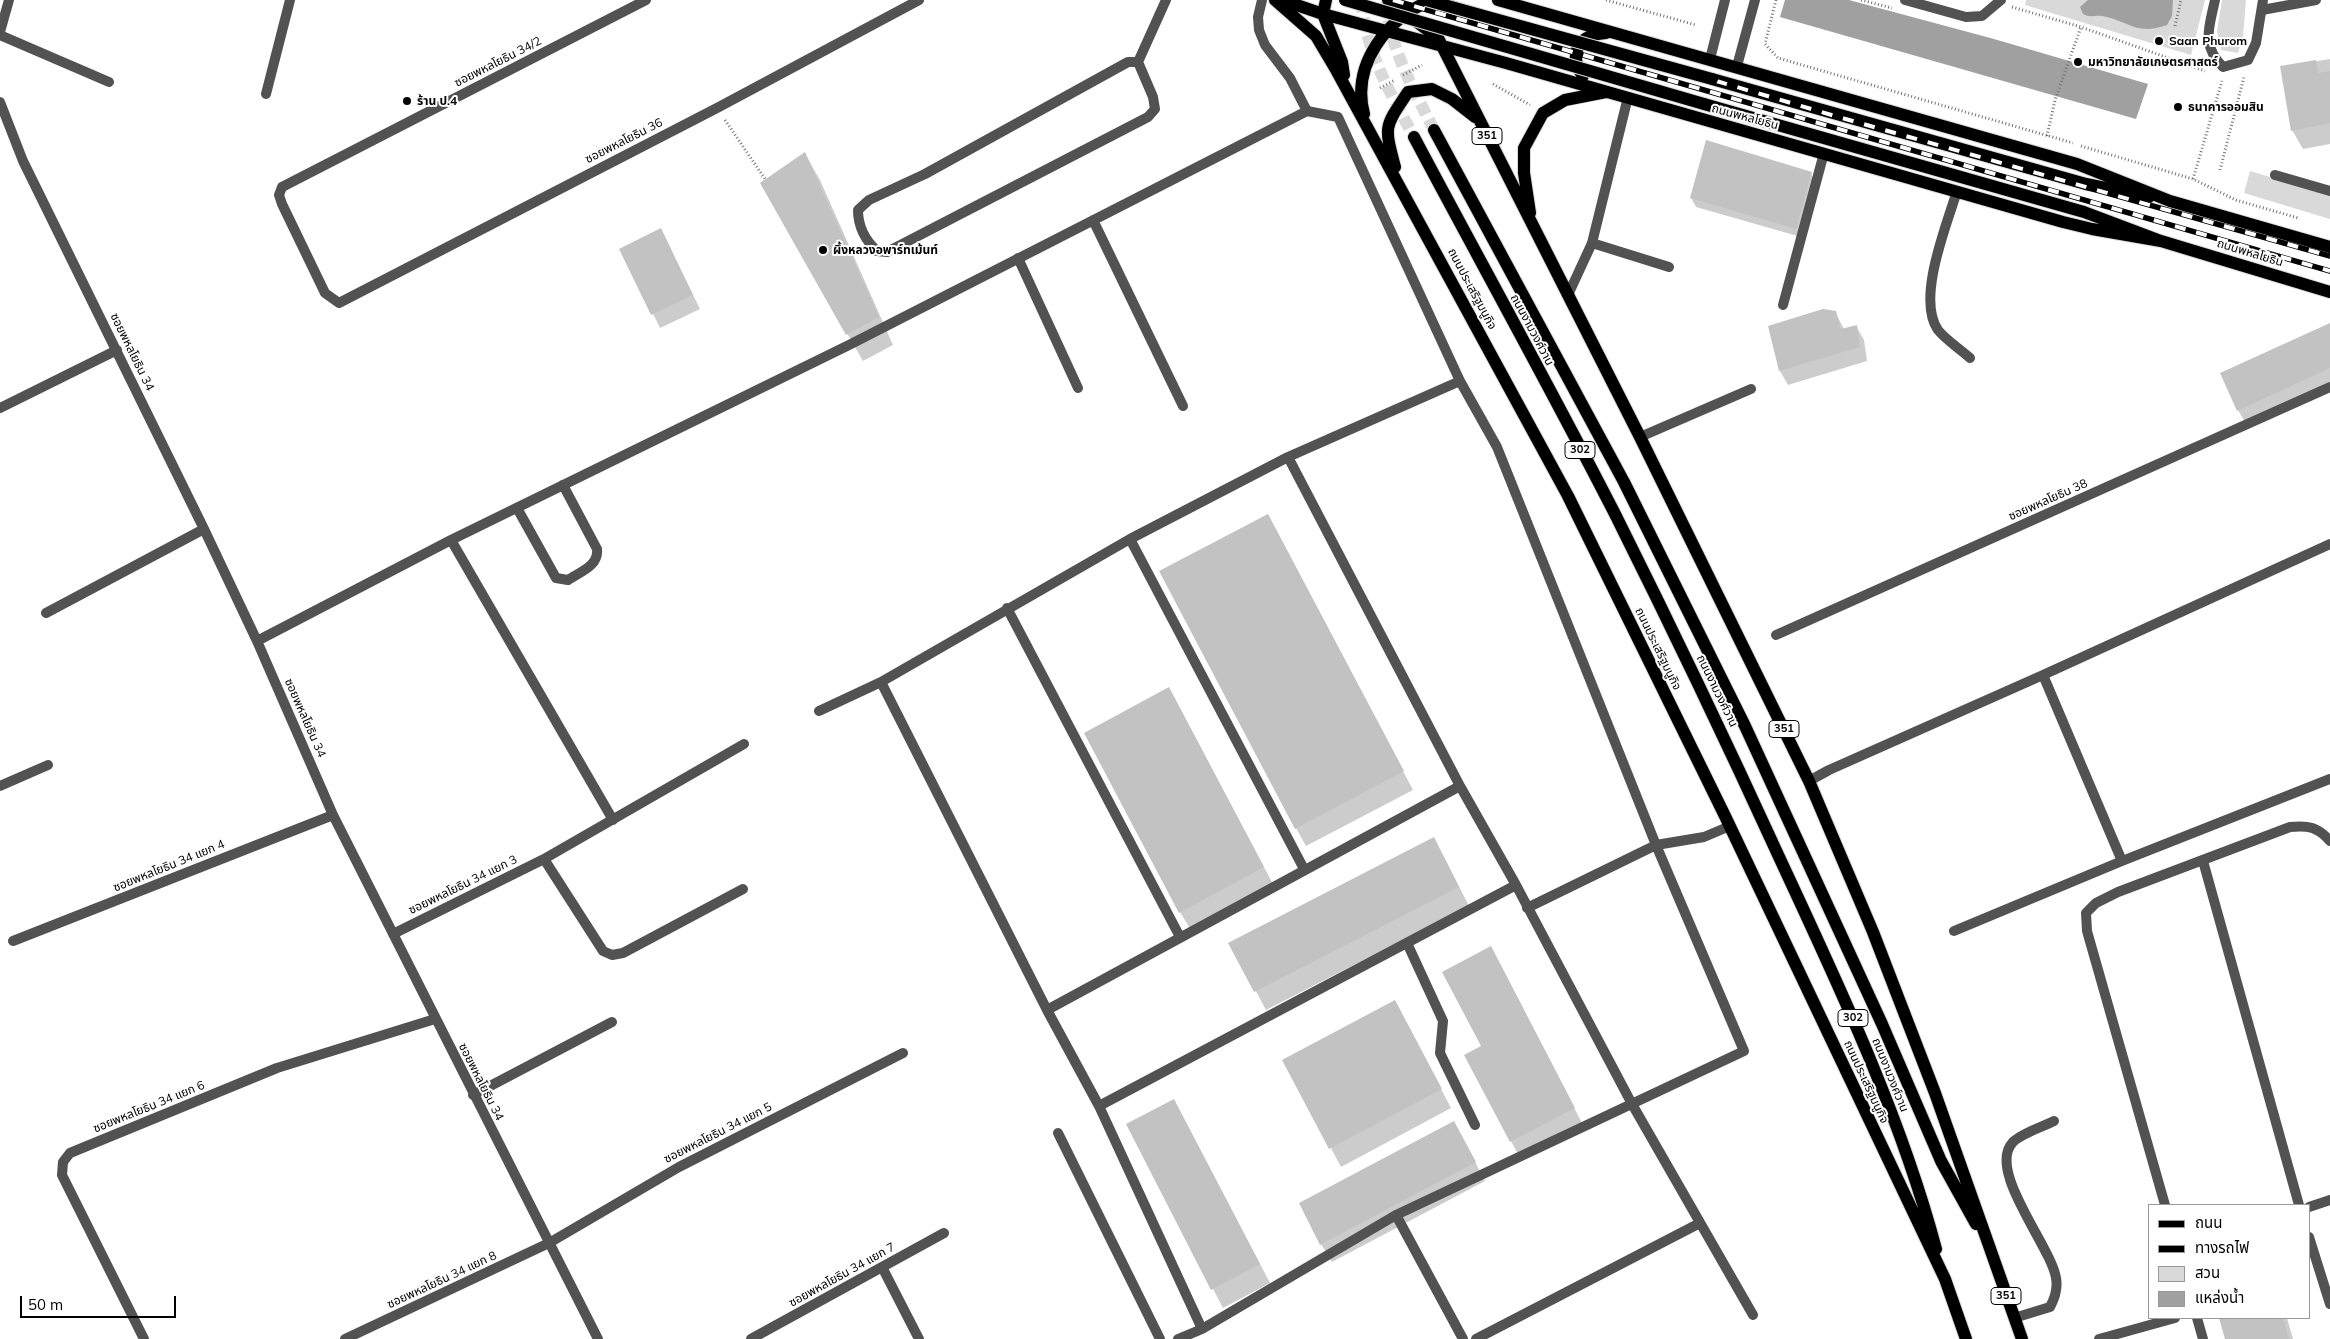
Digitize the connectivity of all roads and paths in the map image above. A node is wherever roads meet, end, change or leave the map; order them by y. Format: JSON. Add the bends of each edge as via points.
{"nodes":[{"id":1,"x":9,"y":0,"type":"edge"},
{"id":2,"x":290,"y":0,"type":"edge"},
{"id":3,"x":646,"y":0,"type":"edge"},
{"id":4,"x":920,"y":0,"type":"edge"},
{"id":5,"x":1166,"y":0,"type":"edge"},
{"id":6,"x":1262,"y":0,"type":"edge"},
{"id":7,"x":1275,"y":0,"type":"edge"},
{"id":8,"x":1282,"y":0,"type":"edge"},
{"id":9,"x":1326,"y":0,"type":"edge"},
{"id":10,"x":1345,"y":0,"type":"edge"},
{"id":11,"x":1388,"y":0,"type":"edge"},
{"id":12,"x":1426,"y":0,"type":"edge"},
{"id":13,"x":1432,"y":0,"type":"edge"},
{"id":14,"x":1498,"y":0,"type":"edge"},
{"id":15,"x":1606,"y":0,"type":"edge"},
{"id":16,"x":1725,"y":0,"type":"edge"},
{"id":17,"x":1755,"y":0,"type":"edge"},
{"id":18,"x":1776,"y":0,"type":"edge"},
{"id":19,"x":1905,"y":0,"type":"edge"},
{"id":20,"x":2001,"y":0,"type":"edge"},
{"id":21,"x":2181,"y":0,"type":"edge"},
{"id":22,"x":2215,"y":0,"type":"edge"},
{"id":23,"x":2316,"y":0,"type":"edge"},
{"id":24,"x":2262,"y":5,"type":"edge"},
{"id":25,"x":2011,"y":7,"type":"dead end"},
{"id":26,"x":1323,"y":14,"type":"junction"},
{"id":27,"x":1406,"y":14,"type":"junction"},
{"id":28,"x":1696,"y":25,"type":"dead end"},
{"id":29,"x":2174,"y":26,"type":"dead end"},
{"id":30,"x":2081,"y":27,"type":"junction"},
{"id":31,"x":1387,"y":31,"type":"junction"},
{"id":32,"x":0,"y":32,"type":"edge"},
{"id":33,"x":1622,"y":35,"type":"junction"},
{"id":34,"x":0,"y":36,"type":"edge"},
{"id":35,"x":1442,"y":46,"type":"junction"},
{"id":36,"x":1778,"y":58,"type":"dead end"},
{"id":37,"x":1710,"y":59,"type":"junction"},
{"id":38,"x":2248,"y":60,"type":"junction"},
{"id":39,"x":1138,"y":62,"type":"junction"},
{"id":40,"x":2206,"y":64,"type":"dead end"},
{"id":41,"x":1737,"y":66,"type":"junction"},
{"id":42,"x":2224,"y":77,"type":"dead end"},
{"id":43,"x":109,"y":82,"type":"dead end"},
{"id":44,"x":1494,"y":84,"type":"dead end"},
{"id":45,"x":1346,"y":90,"type":"junction"},
{"id":46,"x":1608,"y":92,"type":"junction"},
{"id":47,"x":266,"y":94,"type":"dead end"},
{"id":48,"x":1628,"y":97,"type":"junction"},
{"id":49,"x":0,"y":102,"type":"edge"},
{"id":50,"x":1532,"y":107,"type":"dead end"},
{"id":51,"x":717,"y":108,"type":"junction"},
{"id":52,"x":1307,"y":111,"type":"junction"},
{"id":53,"x":1479,"y":120,"type":"junction"},
{"id":54,"x":1367,"y":127,"type":"junction"},
{"id":55,"x":1434,"y":130,"type":"tunnel mouth"},
{"id":56,"x":2047,"y":136,"type":"dead end"},
{"id":57,"x":1414,"y":137,"type":"tunnel mouth"},
{"id":58,"x":1824,"y":153,"type":"junction"},
{"id":59,"x":2220,"y":170,"type":"dead end"},
{"id":60,"x":2275,"y":175,"type":"dead end"},
{"id":61,"x":765,"y":179,"type":"dead end"},
{"id":62,"x":2193,"y":179,"type":"dead end"},
{"id":63,"x":1400,"y":184,"type":"junction"},
{"id":64,"x":1956,"y":191,"type":"junction"},
{"id":65,"x":2330,"y":191,"type":"edge"},
{"id":66,"x":2236,"y":200,"type":"dead end"},
{"id":67,"x":2170,"y":201,"type":"junction"},
{"id":68,"x":1093,"y":220,"type":"junction"},
{"id":69,"x":2302,"y":220,"type":"dead end"},
{"id":70,"x":1532,"y":226,"type":"junction"},
{"id":71,"x":2161,"y":241,"type":"junction"},
{"id":72,"x":1592,"y":243,"type":"junction"},
{"id":73,"x":2330,"y":247,"type":"edge"},
{"id":74,"x":1018,"y":258,"type":"junction"},
{"id":75,"x":1669,"y":267,"type":"dead end"},
{"id":76,"x":2330,"y":292,"type":"edge"},
{"id":77,"x":1568,"y":296,"type":"junction"},
{"id":78,"x":339,"y":303,"type":"joint"},
{"id":79,"x":1783,"y":305,"type":"dead end"},
{"id":80,"x":117,"y":350,"type":"junction"},
{"id":81,"x":1970,"y":358,"type":"dead end"},
{"id":82,"x":1460,"y":381,"type":"junction"},
{"id":83,"x":2330,"y":387,"type":"edge"},
{"id":84,"x":1078,"y":388,"type":"dead end"},
{"id":85,"x":1751,"y":389,"type":"dead end"},
{"id":86,"x":1183,"y":406,"type":"dead end"},
{"id":87,"x":0,"y":408,"type":"edge"},
{"id":88,"x":1640,"y":437,"type":"junction"},
{"id":89,"x":1288,"y":457,"type":"junction"},
{"id":90,"x":564,"y":485,"type":"junction"},
{"id":91,"x":517,"y":508,"type":"junction"},
{"id":92,"x":204,"y":529,"type":"junction"},
{"id":93,"x":1130,"y":539,"type":"junction"},
{"id":94,"x":451,"y":540,"type":"junction"},
{"id":95,"x":2330,"y":544,"type":"edge"},
{"id":96,"x":1007,"y":608,"type":"junction"},
{"id":97,"x":46,"y":613,"type":"dead end"},
{"id":98,"x":1776,"y":635,"type":"dead end"},
{"id":99,"x":257,"y":642,"type":"junction"},
{"id":100,"x":2043,"y":675,"type":"junction"},
{"id":101,"x":880,"y":682,"type":"junction"},
{"id":102,"x":819,"y":711,"type":"dead end"},
{"id":103,"x":744,"y":744,"type":"dead end"},
{"id":104,"x":48,"y":765,"type":"dead end"},
{"id":105,"x":2330,"y":779,"type":"edge"},
{"id":106,"x":1809,"y":781,"type":"junction"},
{"id":107,"x":0,"y":786,"type":"edge"},
{"id":108,"x":1460,"y":786,"type":"junction"},
{"id":109,"x":333,"y":815,"type":"junction"},
{"id":110,"x":613,"y":820,"type":"junction"},
{"id":111,"x":1730,"y":826,"type":"junction"},
{"id":112,"x":2330,"y":841,"type":"edge"},
{"id":113,"x":1656,"y":845,"type":"junction"},
{"id":114,"x":544,"y":859,"type":"junction"},
{"id":115,"x":2122,"y":861,"type":"junction"},
{"id":116,"x":2203,"y":861,"type":"junction"},
{"id":117,"x":1304,"y":869,"type":"junction"},
{"id":118,"x":1516,"y":885,"type":"junction"},
{"id":119,"x":743,"y":889,"type":"dead end"},
{"id":120,"x":1527,"y":908,"type":"junction"},
{"id":121,"x":1954,"y":931,"type":"dead end"},
{"id":122,"x":393,"y":934,"type":"junction"},
{"id":123,"x":1180,"y":937,"type":"junction"},
{"id":124,"x":13,"y":941,"type":"dead end"},
{"id":125,"x":1407,"y":942,"type":"junction"},
{"id":126,"x":1048,"y":1010,"type":"junction"},
{"id":127,"x":435,"y":1019,"type":"junction"},
{"id":128,"x":612,"y":1022,"type":"dead end"},
{"id":129,"x":903,"y":1053,"type":"dead end"},
{"id":130,"x":473,"y":1095,"type":"junction"},
{"id":131,"x":1632,"y":1104,"type":"junction"},
{"id":132,"x":1100,"y":1106,"type":"junction"},
{"id":133,"x":2054,"y":1122,"type":"dead end"},
{"id":134,"x":1475,"y":1125,"type":"dead end"},
{"id":135,"x":1058,"y":1133,"type":"dead end"},
{"id":136,"x":2330,"y":1200,"type":"edge"},
{"id":137,"x":2165,"y":1204,"type":"edge"},
{"id":138,"x":2299,"y":1204,"type":"edge"},
{"id":139,"x":2310,"y":1207,"type":"edge"},
{"id":140,"x":1396,"y":1215,"type":"junction"},
{"id":141,"x":1700,"y":1223,"type":"junction"},
{"id":142,"x":944,"y":1233,"type":"dead end"},
{"id":143,"x":2310,"y":1240,"type":"edge"},
{"id":144,"x":549,"y":1243,"type":"junction"},
{"id":145,"x":1992,"y":1252,"type":"junction"},
{"id":146,"x":882,"y":1268,"type":"junction"},
{"id":147,"x":1945,"y":1279,"type":"junction"},
{"id":148,"x":2330,"y":1304,"type":"edge"},
{"id":149,"x":1753,"y":1315,"type":"dead end"},
{"id":150,"x":2014,"y":1318,"type":"junction"},
{"id":151,"x":2171,"y":1319,"type":"edge"},
{"id":152,"x":2197,"y":1319,"type":"edge"},
{"id":153,"x":1202,"y":1329,"type":"junction"},
{"id":154,"x":144,"y":1339,"type":"edge"},
{"id":155,"x":345,"y":1339,"type":"edge"},
{"id":156,"x":598,"y":1339,"type":"edge"},
{"id":157,"x":751,"y":1339,"type":"edge"},
{"id":158,"x":919,"y":1339,"type":"edge"},
{"id":159,"x":1160,"y":1339,"type":"edge"},
{"id":160,"x":1178,"y":1339,"type":"edge"},
{"id":161,"x":1463,"y":1339,"type":"edge"},
{"id":162,"x":1476,"y":1339,"type":"edge"},
{"id":163,"x":1966,"y":1339,"type":"edge"},
{"id":164,"x":2022,"y":1339,"type":"edge"},
{"id":165,"x":2099,"y":1339,"type":"edge"},
{"id":166,"x":2203,"y":1339,"type":"edge"}],
"edges":[{"from":1,"to":32,"type":"street"},
{"from":2,"to":47,"type":"street"},
{"from":3,"to":78,"type":"street","name":"ซอยพหลโยธิน 34/2","via":[[282,187],[279,195],[282,204],[325,293]]},
{"from":4,"to":51,"type":"street","name":"ซอยพหลโยธิน 36"},
{"from":5,"to":39,"type":"street"},
{"from":6,"to":52,"type":"street","via":[[1258,17],[1265,45],[1290,78]]},
{"from":7,"to":45,"type":"main road","name":"ถนนประเสริฐมนูกิจ","via":[[1316,36]]},
{"from":8,"to":26,"type":"main road","name":"ถนนพหลโยธิน"},
{"from":9,"to":26,"type":"main road"},
{"from":10,"to":71,"type":"main road","name":"ถนนพหลโยธิน","bridge":true,"via":[[2084,212]]},
{"from":11,"to":27,"type":"main road"},
{"from":12,"to":67,"type":"main road","bridge":true,"via":[[2086,184]]},
{"from":13,"to":27,"type":"main road"},
{"from":14,"to":33,"type":"main road"},
{"from":15,"to":28,"type":"path"},
{"from":16,"to":37,"type":"street"},
{"from":17,"to":41,"type":"street"},
{"from":18,"to":36,"type":"path","via":[[1764,44]]},
{"from":19,"to":20,"type":"street","via":[[1966,17],[1982,16]]},
{"from":21,"to":29,"type":"path"},
{"from":22,"to":38,"type":"street","via":[[2207,42],[2213,56],[2223,67]]},
{"from":23,"to":24,"type":"street"},
{"from":24,"to":38,"type":"street","via":[[2256,43]]},
{"from":25,"to":30,"type":"path"},
{"from":26,"to":31,"type":"main road","name":"ถนนพหลโยธิน"},
{"from":26,"to":45,"type":"main road","via":[[1342,62]]},
{"from":27,"to":31,"type":"main road"},
{"from":27,"to":35,"type":"main road","via":[[1438,38]]},
{"from":30,"to":40,"type":"path","via":[[2208,72]]},
{"from":30,"to":56,"type":"path","via":[[2055,100]]},
{"from":31,"to":35,"type":"main road","name":"ถนนพหลโยธิน"},
{"from":31,"to":54,"type":"main road","via":[[1367,61],[1362,77],[1360,100]]},
{"from":33,"to":37,"type":"main road"},
{"from":33,"to":46,"type":"main road","via":[[1590,36],[1577,48],[1576,61],[1582,75]]},
{"from":34,"to":43,"type":"street"},
{"from":35,"to":46,"type":"main road","name":"ถนนพหลโยธิน"},
{"from":35,"to":53,"type":"main road","number":"351"},
{"from":37,"to":41,"type":"main road"},
{"from":38,"to":59,"type":"path"},
{"from":39,"to":39,"type":"street","via":[[1153,96],[1155,109],[1148,117],[887,252],[877,252],[870,244],[858,223],[858,210],[869,200],[925,174],[1128,62]]},
{"from":41,"to":67,"type":"main road","via":[[2077,164]]},
{"from":42,"to":62,"type":"path"},
{"from":44,"to":50,"type":"path"},
{"from":45,"to":54,"type":"main road","name":"ถนนประเสริฐมนูกิจ"},
{"from":46,"to":48,"type":"main road","name":"ถนนพหลโยธิน"},
{"from":46,"to":70,"type":"main road","via":[[1565,100],[1543,113],[1524,148],[1524,173]]},
{"from":48,"to":58,"type":"main road","name":"ถนนพหลโยธิน"},
{"from":48,"to":72,"type":"street"},
{"from":49,"to":80,"type":"street","name":"ซอยพหลโยธิน 34","via":[[23,161]]},
{"from":51,"to":61,"type":"path"},
{"from":51,"to":78,"type":"street","name":"ซอยพหลโยธิน 36"},
{"from":52,"to":68,"type":"street"},
{"from":52,"to":82,"type":"street","via":[[1338,117]]},
{"from":53,"to":63,"type":"main road","via":[[1452,99],[1432,89],[1408,92],[1390,119],[1386,136]]},
{"from":53,"to":70,"type":"main road","number":"351"},
{"from":54,"to":63,"type":"main road","name":"ถนนประเสริฐมนูกิจ"},
{"from":55,"to":145,"type":"main road","name":"ถนนงามวงศ์วาน","number":"302","via":[[1624,482],[1756,750],[1941,1161]]},
{"from":57,"to":147,"type":"main road","name":"ถนนงามวงศ์วาน","number":"302","via":[[1614,512],[1738,767],[1858,1030],[1914,1174]]},
{"from":58,"to":64,"type":"main road","name":"ถนนพหลโยธิน"},
{"from":58,"to":79,"type":"street"},
{"from":60,"to":65,"type":"street"},
{"from":63,"to":111,"type":"main road","name":"ถนนประเสริฐมนูกิจ","via":[[1568,496]]},
{"from":64,"to":71,"type":"main road","name":"ถนนพหลโยธิน","via":[[2092,229]]},
{"from":64,"to":81,"type":"street","via":[[1933,270],[1932,318],[1938,330]]},
{"from":66,"to":69,"type":"path"},
{"from":67,"to":73,"type":"main road"},
{"from":68,"to":74,"type":"street"},
{"from":68,"to":86,"type":"street"},
{"from":70,"to":77,"type":"main road","number":"351"},
{"from":71,"to":76,"type":"main road","name":"ถนนพหลโยธิน"},
{"from":72,"to":75,"type":"street"},
{"from":72,"to":77,"type":"street"},
{"from":74,"to":84,"type":"street"},
{"from":74,"to":90,"type":"street"},
{"from":77,"to":88,"type":"main road","number":"351"},
{"from":80,"to":87,"type":"street"},
{"from":80,"to":92,"type":"street","name":"ซอยพหลโยธิน 34"},
{"from":82,"to":89,"type":"street"},
{"from":82,"to":113,"type":"street","via":[[1497,447]]},
{"from":83,"to":98,"type":"street","name":"ซอยพหลโยธิน 38"},
{"from":85,"to":88,"type":"street"},
{"from":88,"to":106,"type":"main road","number":"351"},
{"from":89,"to":93,"type":"street"},
{"from":89,"to":108,"type":"street"},
{"from":90,"to":91,"type":"street"},
{"from":90,"to":91,"type":"street","via":[[598,556],[596,562],[568,580],[556,578]]},
{"from":91,"to":94,"type":"street"},
{"from":92,"to":97,"type":"street"},
{"from":92,"to":99,"type":"street","name":"ซอยพหลโยธิน 34"},
{"from":93,"to":96,"type":"street"},
{"from":93,"to":117,"type":"street"},
{"from":94,"to":99,"type":"street"},
{"from":94,"to":110,"type":"street"},
{"from":95,"to":100,"type":"street"},
{"from":96,"to":101,"type":"street"},
{"from":96,"to":123,"type":"street"},
{"from":99,"to":109,"type":"street","name":"ซอยพหลโยธิน 34"},
{"from":100,"to":106,"type":"street"},
{"from":100,"to":115,"type":"street"},
{"from":101,"to":102,"type":"street"},
{"from":101,"to":126,"type":"street"},
{"from":103,"to":110,"type":"street","name":"ซอยพหลโยธิน 34 แยก 3"},
{"from":104,"to":107,"type":"street"},
{"from":105,"to":115,"type":"street"},
{"from":106,"to":145,"type":"main road","number":"351","via":[[1873,932]]},
{"from":108,"to":117,"type":"street"},
{"from":108,"to":118,"type":"street"},
{"from":109,"to":122,"type":"street","name":"ซอยพหลโยธิน 34"},
{"from":109,"to":124,"type":"street","name":"ซอยพหลโยธิน 34 แยก 4"},
{"from":110,"to":114,"type":"street","name":"ซอยพหลโยธิน 34 แยก 3"},
{"from":111,"to":113,"type":"street","via":[[1704,838]]},
{"from":111,"to":147,"type":"main road","name":"ถนนประเสริฐมนูกิจ"},
{"from":112,"to":116,"type":"street","via":[[2321,831],[2308,826],[2290,827]]},
{"from":113,"to":120,"type":"street"},
{"from":113,"to":131,"type":"street","via":[[1744,1051]]},
{"from":114,"to":119,"type":"street","via":[[603,951],[612,955],[623,953]]},
{"from":114,"to":122,"type":"street","name":"ซอยพหลโยธิน 34 แยก 3"},
{"from":115,"to":121,"type":"street"},
{"from":116,"to":137,"type":"street","via":[[2118,892],[2096,903],[2086,913],[2086,931]]},
{"from":116,"to":138,"type":"street"},
{"from":117,"to":123,"type":"street"},
{"from":118,"to":120,"type":"street"},
{"from":118,"to":125,"type":"street"},
{"from":120,"to":131,"type":"street"},
{"from":122,"to":127,"type":"street","name":"ซอยพหลโยธิน 34"},
{"from":123,"to":126,"type":"street"},
{"from":125,"to":132,"type":"street"},
{"from":125,"to":134,"type":"street","via":[[1443,1021],[1440,1053]]},
{"from":126,"to":132,"type":"street"},
{"from":127,"to":130,"type":"street","name":"ซอยพหลโยธิน 34"},
{"from":127,"to":154,"type":"street","name":"ซอยพหลโยธิน 34 แยก 6","via":[[277,1068],[70,1153],[63,1162],[62,1175]]},
{"from":128,"to":130,"type":"street"},
{"from":129,"to":144,"type":"street","name":"ซอยพหลโยธิน 34 แยก 5","via":[[679,1167]]},
{"from":130,"to":144,"type":"street","name":"ซอยพหลโยธิน 34"},
{"from":131,"to":140,"type":"street"},
{"from":131,"to":141,"type":"street"},
{"from":132,"to":153,"type":"street"},
{"from":133,"to":150,"type":"street","via":[[2014,1141],[2005,1153],[2005,1166],[2013,1186],[2056,1277],[2056,1295],[2050,1307]]},
{"from":135,"to":159,"type":"street"},
{"from":136,"to":139,"type":"street"},
{"from":140,"to":153,"type":"street"},
{"from":140,"to":161,"type":"street"},
{"from":141,"to":149,"type":"street"},
{"from":141,"to":162,"type":"street"},
{"from":142,"to":146,"type":"street","name":"ซอยพหลโยธิน 34 แยก 7"},
{"from":143,"to":148,"type":"street"},
{"from":144,"to":155,"type":"street","name":"ซอยพหลโยธิน 34 แยก 8"},
{"from":144,"to":156,"type":"street","name":"ซอยพหลโยธิน 34"},
{"from":145,"to":150,"type":"main road","number":"351"},
{"from":146,"to":157,"type":"street","name":"ซอยพหลโยธิน 34 แยก 7"},
{"from":146,"to":158,"type":"street"},
{"from":147,"to":163,"type":"main road","name":"ถนนประเสริฐมนูกิจ"},
{"from":150,"to":164,"type":"main road","number":"351"},
{"from":151,"to":165,"type":"street"},
{"from":152,"to":166,"type":"street"},
{"from":153,"to":160,"type":"street"}]}
